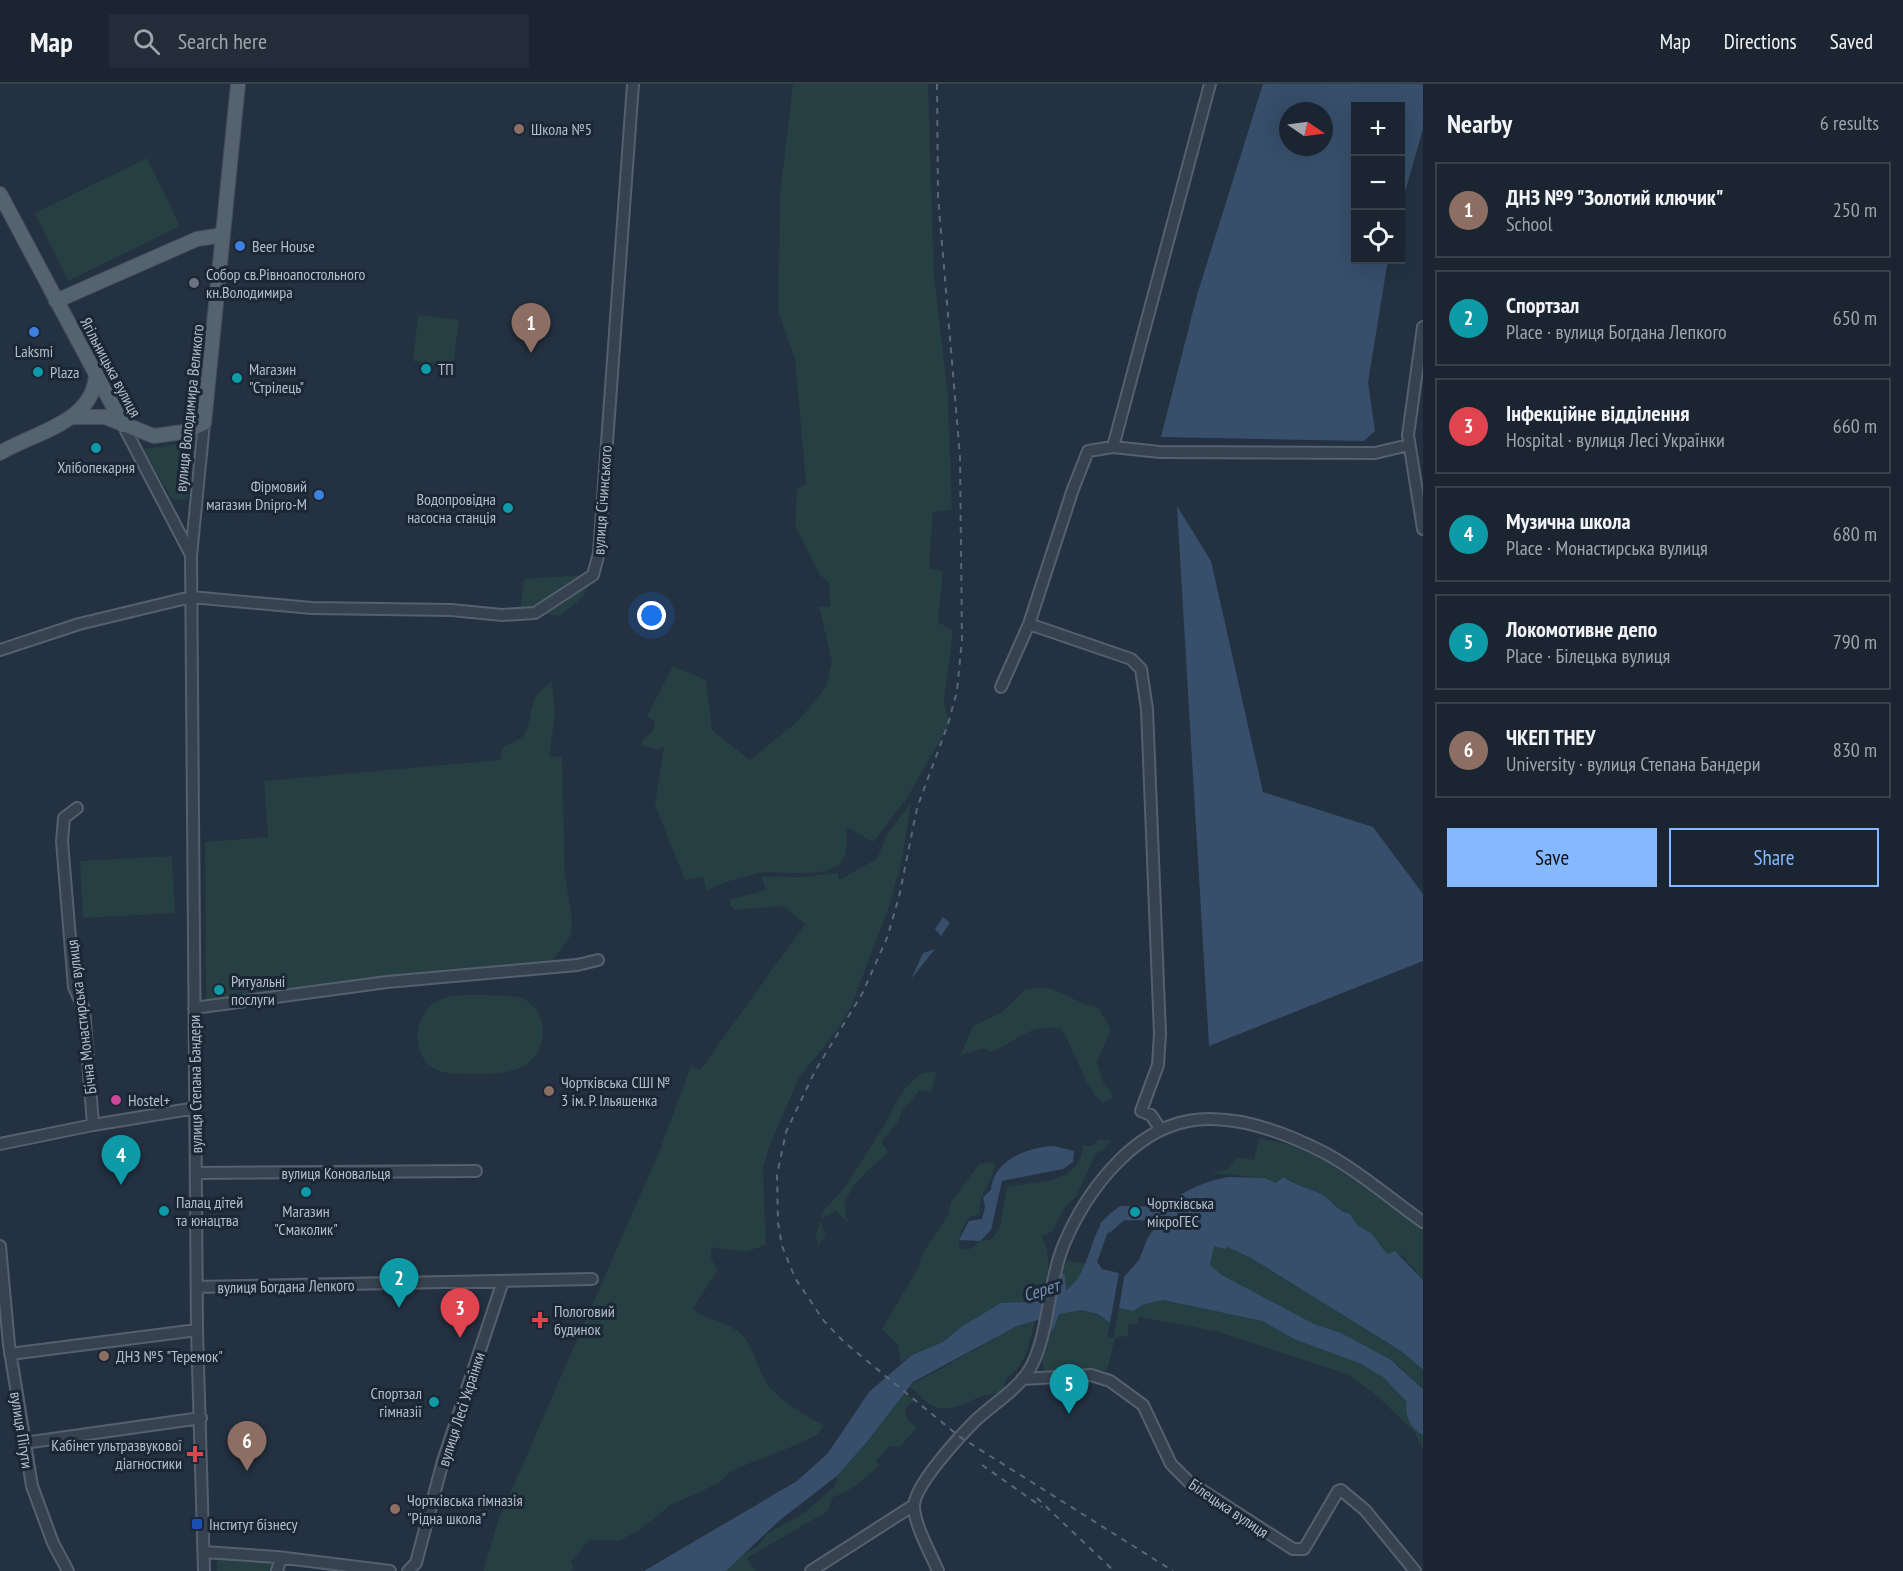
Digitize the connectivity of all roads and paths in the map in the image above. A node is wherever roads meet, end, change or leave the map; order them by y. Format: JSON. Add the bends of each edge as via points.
{"nodes":[{"id":1,"x":238,"y":84,"type":"edge"},
{"id":2,"x":633,"y":84,"type":"edge"},
{"id":3,"x":1210,"y":84,"type":"edge"},
{"id":4,"x":0,"y":195,"type":"edge"},
{"id":5,"x":223,"y":235,"type":"junction"},
{"id":6,"x":56,"y":301,"type":"junction"},
{"id":7,"x":1423,"y":327,"type":"edge"},
{"id":8,"x":96,"y":372,"type":"junction"},
{"id":9,"x":72,"y":417,"type":"junction"},
{"id":10,"x":204,"y":423,"type":"junction"},
{"id":11,"x":123,"y":425,"type":"junction"},
{"id":12,"x":1409,"y":446,"type":"junction"},
{"id":13,"x":1113,"y":447,"type":"junction"},
{"id":14,"x":0,"y":453,"type":"edge"},
{"id":15,"x":1423,"y":529,"type":"edge"},
{"id":16,"x":191,"y":556,"type":"junction"},
{"id":17,"x":191,"y":597,"type":"junction"},
{"id":18,"x":1029,"y":624,"type":"junction"},
{"id":19,"x":0,"y":650,"type":"edge"},
{"id":20,"x":1001,"y":687,"type":"dead end"},
{"id":21,"x":77,"y":808,"type":"dead end"},
{"id":22,"x":598,"y":960,"type":"dead end"},
{"id":23,"x":194,"y":1008,"type":"junction"},
{"id":24,"x":196,"y":1108,"type":"junction"},
{"id":25,"x":93,"y":1125,"type":"junction"},
{"id":26,"x":1161,"y":1130,"type":"junction"},
{"id":27,"x":0,"y":1144,"type":"edge"},
{"id":28,"x":476,"y":1171,"type":"dead end"},
{"id":29,"x":197,"y":1173,"type":"junction"},
{"id":30,"x":1423,"y":1222,"type":"edge"},
{"id":31,"x":0,"y":1246,"type":"edge"},
{"id":32,"x":592,"y":1279,"type":"dead end"},
{"id":33,"x":503,"y":1281,"type":"junction"},
{"id":34,"x":197,"y":1287,"type":"junction"},
{"id":35,"x":197,"y":1330,"type":"junction"},
{"id":36,"x":6,"y":1348,"type":"edge"},
{"id":37,"x":1022,"y":1379,"type":"junction"},
{"id":38,"x":201,"y":1418,"type":"junction"},
{"id":39,"x":24,"y":1443,"type":"junction"},
{"id":40,"x":914,"y":1505,"type":"junction"},
{"id":41,"x":204,"y":1552,"type":"junction"},
{"id":42,"x":281,"y":1558,"type":"junction"},
{"id":43,"x":68,"y":1571,"type":"edge"},
{"id":44,"x":204,"y":1571,"type":"edge"},
{"id":45,"x":277,"y":1571,"type":"edge"},
{"id":46,"x":390,"y":1571,"type":"edge"},
{"id":47,"x":408,"y":1571,"type":"edge"},
{"id":48,"x":811,"y":1571,"type":"edge"},
{"id":49,"x":938,"y":1571,"type":"edge"},
{"id":50,"x":1415,"y":1571,"type":"edge"}],
"edges":[{"from":1,"to":5,"type":"main road","name":"вулиця Володимира Великого"},
{"from":2,"to":17,"type":"street","name":"вулиця Січинського","via":[[599,553],[593,575],[535,613],[526,614],[312,608]]},
{"from":3,"to":13,"type":"street"},
{"from":4,"to":6,"type":"main road","name":"Ягільницька вулиця"},
{"from":5,"to":6,"type":"main road","via":[[197,239]]},
{"from":5,"to":10,"type":"main road","name":"вулиця Володимира Великого"},
{"from":6,"to":8,"type":"main road","name":"Ягільницька вулиця"},
{"from":7,"to":12,"type":"street"},
{"from":8,"to":9,"type":"main road","via":[[93,394]]},
{"from":8,"to":11,"type":"main road","name":"Ягільницька вулиця"},
{"from":9,"to":11,"type":"main road","via":[[105,417]]},
{"from":9,"to":14,"type":"main road"},
{"from":10,"to":11,"type":"main road","via":[[159,436]]},
{"from":10,"to":16,"type":"street","name":"вулиця Володимира Великого"},
{"from":11,"to":16,"type":"street","name":"Ягільницька вулиця"},
{"from":12,"to":13,"type":"street","via":[[1375,453],[1160,452]]},
{"from":12,"to":15,"type":"street"},
{"from":13,"to":18,"type":"street","via":[[1088,452]]},
{"from":16,"to":17,"type":"street","name":"вулиця Степана Бандери"},
{"from":17,"to":19,"type":"street","via":[[79,624]]},
{"from":17,"to":23,"type":"street","name":"вулиця Степана Бандери"},
{"from":18,"to":20,"type":"street"},
{"from":18,"to":26,"type":"street","via":[[1131,659],[1141,669],[1147,709],[1160,1034],[1158,1065],[1141,1111],[1151,1115]]},
{"from":21,"to":25,"type":"street","name":"Бічна Монастирська вулиця","via":[[64,818],[62,841],[74,987],[84,1009]]},
{"from":22,"to":23,"type":"street","via":[[387,982]]},
{"from":23,"to":24,"type":"street","name":"вулиця Степана Бандери"},
{"from":24,"to":25,"type":"street"},
{"from":24,"to":29,"type":"street","name":"вулиця Степана Бандери"},
{"from":25,"to":27,"type":"street"},
{"from":26,"to":30,"type":"street","via":[[1189,1121],[1226,1121],[1288,1135],[1326,1153]]},
{"from":26,"to":37,"type":"street","via":[[1095,1186],[1075,1220],[1055,1269],[1035,1357]]},
{"from":28,"to":29,"type":"street","name":"вулиця Коновальця"},
{"from":29,"to":34,"type":"street","name":"вулиця Степана Бандери"},
{"from":31,"to":36,"type":"street","name":"вулиця Пігути"},
{"from":32,"to":33,"type":"street","name":"вулиця Богдана Лепкого"},
{"from":33,"to":34,"type":"street","name":"вулиця Богдана Лепкого"},
{"from":33,"to":47,"type":"street","name":"вулиця Лесі Українки","via":[[443,1461],[416,1563]]},
{"from":34,"to":35,"type":"street","name":"вулиця Степана Бандери"},
{"from":35,"to":36,"type":"street"},
{"from":35,"to":38,"type":"street","name":"вулиця Степана Бандери"},
{"from":36,"to":39,"type":"street","name":"вулиця Пігути"},
{"from":37,"to":40,"type":"street","via":[[974,1422],[927,1479]]},
{"from":37,"to":50,"type":"street","name":"Білецька вулиця","via":[[1091,1375],[1110,1381],[1143,1405],[1171,1464],[1189,1482],[1293,1550],[1304,1549],[1341,1490],[1365,1510]]},
{"from":38,"to":39,"type":"street"},
{"from":38,"to":41,"type":"street","name":"вулиця Степана Бандери"},
{"from":39,"to":43,"type":"street","name":"вулиця Пігути","via":[[32,1486]]},
{"from":40,"to":48,"type":"street"},
{"from":40,"to":49,"type":"street"},
{"from":41,"to":42,"type":"street"},
{"from":41,"to":44,"type":"street","name":"вулиця Степана Бандери"},
{"from":42,"to":45,"type":"street"},
{"from":42,"to":46,"type":"street"}]}
